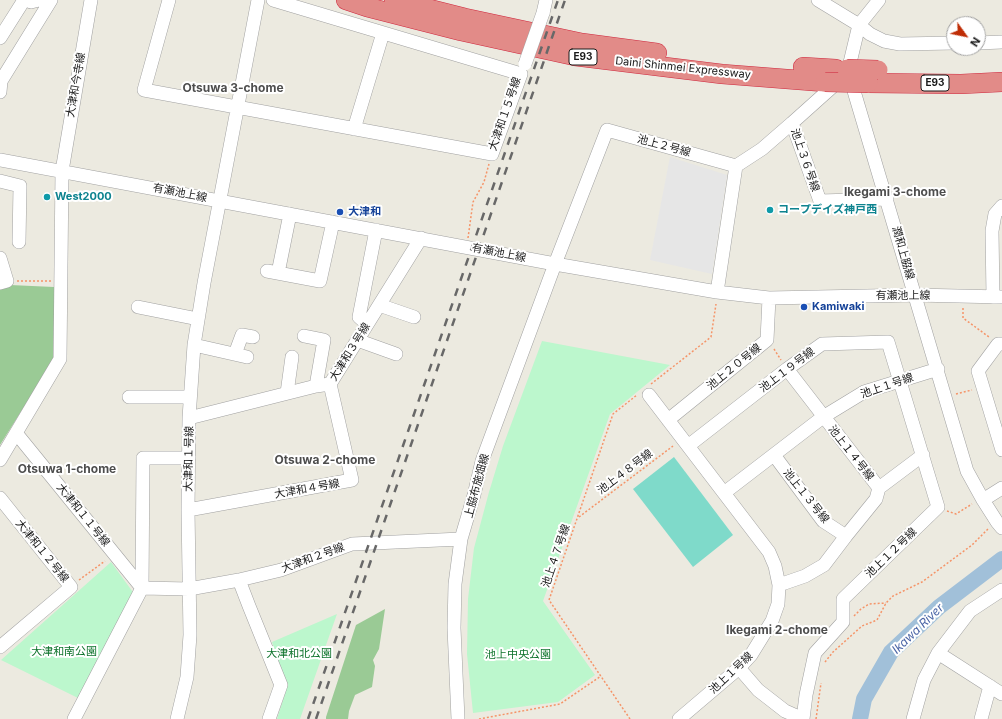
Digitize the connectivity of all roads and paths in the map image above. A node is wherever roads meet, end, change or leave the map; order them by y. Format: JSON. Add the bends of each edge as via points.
{"nodes":[{"id":1,"x":25,"y":0,"type":"edge"},
{"id":2,"x":39,"y":0,"type":"edge"},
{"id":3,"x":51,"y":0,"type":"edge"},
{"id":4,"x":91,"y":0,"type":"edge"},
{"id":5,"x":169,"y":0,"type":"edge"},
{"id":6,"x":258,"y":0,"type":"edge"},
{"id":7,"x":273,"y":0,"type":"edge"},
{"id":8,"x":346,"y":0,"type":"edge"},
{"id":9,"x":394,"y":0,"type":"edge"},
{"id":10,"x":546,"y":0,"type":"edge"},
{"id":11,"x":818,"y":0,"type":"edge"},
{"id":12,"x":879,"y":0,"type":"edge"},
{"id":13,"x":859,"y":25,"type":"junction"},
{"id":14,"x":383,"y":33,"type":"junction"},
{"id":15,"x":0,"y":38,"type":"edge"},
{"id":16,"x":1002,"y":42,"type":"edge"},
{"id":17,"x":946,"y":43,"type":"edge"},
{"id":18,"x":986,"y":43,"type":"edge"},
{"id":19,"x":523,"y":69,"type":"junction"},
{"id":20,"x":1002,"y":70,"type":"edge"},
{"id":21,"x":836,"y":74,"type":"junction"},
{"id":22,"x":873,"y":76,"type":"junction"},
{"id":23,"x":1002,"y":82,"type":"edge"},
{"id":24,"x":0,"y":92,"type":"edge"},
{"id":25,"x":238,"y":108,"type":"junction"},
{"id":26,"x":792,"y":123,"type":"junction"},
{"id":27,"x":354,"y":129,"type":"junction"},
{"id":28,"x":492,"y":154,"type":"junction"},
{"id":29,"x":0,"y":160,"type":"edge"},
{"id":30,"x":736,"y":166,"type":"junction"},
{"id":31,"x":62,"y":171,"type":"junction"},
{"id":32,"x":0,"y":181,"type":"edge"},
{"id":33,"x":887,"y":200,"type":"junction"},
{"id":34,"x":220,"y":201,"type":"junction"},
{"id":35,"x":1002,"y":206,"type":"edge"},
{"id":36,"x":290,"y":214,"type":"junction"},
{"id":37,"x":333,"y":222,"type":"junction"},
{"id":38,"x":376,"y":230,"type":"junction"},
{"id":39,"x":421,"y":238,"type":"junction"},
{"id":40,"x":19,"y":242,"type":"dead end"},
{"id":41,"x":467,"y":247,"type":"junction"},
{"id":42,"x":0,"y":258,"type":"edge"},
{"id":43,"x":555,"y":264,"type":"junction"},
{"id":44,"x":61,"y":280,"type":"junction"},
{"id":45,"x":4,"y":282,"type":"edge"},
{"id":46,"x":717,"y":292,"type":"junction"},
{"id":47,"x":915,"y":295,"type":"junction"},
{"id":48,"x":963,"y":296,"type":"junction"},
{"id":49,"x":998,"y":297,"type":"edge"},
{"id":50,"x":769,"y":298,"type":"junction"},
{"id":51,"x":379,"y":306,"type":"junction"},
{"id":52,"x":138,"y":307,"type":"dead end"},
{"id":53,"x":414,"y":317,"type":"dead end"},
{"id":54,"x":198,"y":319,"type":"junction"},
{"id":55,"x":367,"y":324,"type":"junction"},
{"id":56,"x":253,"y":336,"type":"dead end"},
{"id":57,"x":304,"y":336,"type":"dead end"},
{"id":58,"x":357,"y":340,"type":"junction"},
{"id":59,"x":767,"y":340,"type":"junction"},
{"id":60,"x":1000,"y":344,"type":"edge"},
{"id":61,"x":194,"y":345,"type":"junction"},
{"id":62,"x":396,"y":354,"type":"dead end"},
{"id":63,"x":292,"y":357,"type":"dead end"},
{"id":64,"x":787,"y":369,"type":"junction"},
{"id":65,"x":938,"y":369,"type":"junction"},
{"id":66,"x":900,"y":380,"type":"junction"},
{"id":67,"x":330,"y":384,"type":"junction"},
{"id":68,"x":316,"y":386,"type":"junction"},
{"id":69,"x":983,"y":386,"type":"junction"},
{"id":70,"x":287,"y":393,"type":"junction"},
{"id":71,"x":645,"y":394,"type":"junction"},
{"id":72,"x":129,"y":397,"type":"dead end"},
{"id":73,"x":190,"y":397,"type":"junction"},
{"id":74,"x":946,"y":397,"type":"junction"},
{"id":75,"x":823,"y":417,"type":"junction"},
{"id":76,"x":190,"y":418,"type":"junction"},
{"id":77,"x":668,"y":420,"type":"junction"},
{"id":78,"x":16,"y":433,"type":"junction"},
{"id":79,"x":685,"y":442,"type":"junction"},
{"id":80,"x":1002,"y":450,"type":"edge"},
{"id":81,"x":774,"y":455,"type":"junction"},
{"id":82,"x":923,"y":455,"type":"junction"},
{"id":83,"x":190,"y":458,"type":"junction"},
{"id":84,"x":0,"y":460,"type":"edge"},
{"id":85,"x":879,"y":488,"type":"junction"},
{"id":86,"x":1002,"y":488,"type":"edge"},
{"id":87,"x":724,"y":493,"type":"junction"},
{"id":88,"x":0,"y":498,"type":"edge"},
{"id":89,"x":983,"y":500,"type":"junction"},
{"id":90,"x":188,"y":510,"type":"junction"},
{"id":91,"x":956,"y":514,"type":"dead end"},
{"id":92,"x":578,"y":518,"type":"junction"},
{"id":93,"x":996,"y":526,"type":"edge"},
{"id":94,"x":846,"y":536,"type":"junction"},
{"id":95,"x":461,"y":539,"type":"junction"},
{"id":96,"x":114,"y":554,"type":"junction"},
{"id":97,"x":239,"y":580,"type":"junction"},
{"id":98,"x":779,"y":585,"type":"junction"},
{"id":99,"x":71,"y":587,"type":"junction"},
{"id":100,"x":142,"y":588,"type":"junction"},
{"id":101,"x":189,"y":589,"type":"junction"},
{"id":102,"x":1002,"y":590,"type":"edge"},
{"id":103,"x":886,"y":603,"type":"junction"},
{"id":104,"x":843,"y":622,"type":"junction"},
{"id":105,"x":0,"y":648,"type":"edge"},
{"id":106,"x":938,"y":653,"type":"junction"},
{"id":107,"x":824,"y":664,"type":"dead end"},
{"id":108,"x":739,"y":668,"type":"junction"},
{"id":109,"x":601,"y":676,"type":"junction"},
{"id":110,"x":821,"y":679,"type":"dead end"},
{"id":111,"x":990,"y":686,"type":"junction"},
{"id":112,"x":1002,"y":694,"type":"edge"},
{"id":113,"x":74,"y":719,"type":"edge"},
{"id":114,"x":177,"y":719,"type":"edge"},
{"id":115,"x":269,"y":719,"type":"edge"},
{"id":116,"x":458,"y":719,"type":"edge"},
{"id":117,"x":479,"y":719,"type":"edge"},
{"id":118,"x":630,"y":719,"type":"edge"},
{"id":119,"x":679,"y":719,"type":"edge"},
{"id":120,"x":803,"y":719,"type":"edge"},
{"id":121,"x":816,"y":719,"type":"edge"},
{"id":122,"x":913,"y":719,"type":"edge"},
{"id":123,"x":982,"y":719,"type":"edge"}],
"edges":[{"from":1,"to":2,"type":"street"},
{"from":1,"to":15,"type":"street"},
{"from":3,"to":24,"type":"street","via":[[1,81]]},
{"from":4,"to":31,"type":"street","name":"大津和今寺線"},
{"from":5,"to":25,"type":"street","name":"大津和１５号線","via":[[144,90]]},
{"from":6,"to":25,"type":"street"},
{"from":7,"to":14,"type":"street","name":"大津和１５号線"},
{"from":8,"to":21,"type":"highway","name":"Daini Shinmei Expressway","number":"E93","via":[[461,31],[575,56],[722,74]]},
{"from":9,"to":21,"type":"highway","name":"Daini Shinmei Expressway","number":"E93","via":[[582,43]]},
{"from":10,"to":19,"type":"street","bridge":true},
{"from":11,"to":13,"type":"street"},
{"from":12,"to":13,"type":"street"},
{"from":13,"to":17,"type":"street","via":[[884,41],[900,44]]},
{"from":13,"to":21,"type":"street"},
{"from":14,"to":19,"type":"street","name":"大津和１５号線"},
{"from":14,"to":27,"type":"street"},
{"from":16,"to":18,"type":"street"},
{"from":19,"to":28,"type":"street","name":"大津和１５号線"},
{"from":20,"to":22,"type":"highway","name":"Daini Shinmei Expressway","number":"E93"},
{"from":21,"to":22,"type":"highway","name":"Daini Shinmei Expressway","number":"E93","bridge":true},
{"from":21,"to":26,"type":"street","via":[[831,89]]},
{"from":21,"to":33,"type":"street","name":"潤和上脇線"},
{"from":22,"to":23,"type":"highway","name":"Daini Shinmei Expressway","number":"E93","via":[[961,84]]},
{"from":25,"to":27,"type":"street","name":"大津和１５号線"},
{"from":25,"to":34,"type":"street"},
{"from":26,"to":30,"type":"street","name":"池上３６号線","via":[[762,149]]},
{"from":26,"to":33,"type":"street","name":"池上３６号線","via":[[820,201]]},
{"from":27,"to":28,"type":"street","name":"大津和１５号線"},
{"from":28,"to":41,"type":"path","via":[[484,182],[473,202]]},
{"from":29,"to":31,"type":"street","name":"有瀬池上線"},
{"from":30,"to":43,"type":"street","name":"池上２号線","via":[[607,130]]},
{"from":30,"to":46,"type":"street"},
{"from":31,"to":34,"type":"street","name":"有瀬池上線"},
{"from":31,"to":44,"type":"street"},
{"from":32,"to":40,"type":"street","via":[[20,186]]},
{"from":33,"to":47,"type":"street","name":"潤和上脇線"},
{"from":34,"to":36,"type":"street","name":"有瀬池上線"},
{"from":34,"to":54,"type":"street","name":"大津和１号線"},
{"from":35,"to":49,"type":"street","via":[[995,214],[992,231]]},
{"from":36,"to":37,"type":"street","name":"有瀬池上線"},
{"from":36,"to":37,"type":"street","via":[[272,272],[320,281]]},
{"from":37,"to":38,"type":"street","name":"有瀬池上線"},
{"from":38,"to":39,"type":"street","name":"有瀬池上線"},
{"from":38,"to":55,"type":"street","via":[[359,317]]},
{"from":39,"to":41,"type":"street","name":"有瀬池上線"},
{"from":39,"to":51,"type":"street","name":"大津和３号線"},
{"from":41,"to":43,"type":"street","name":"有瀬池上線"},
{"from":42,"to":45,"type":"street"},
{"from":43,"to":46,"type":"street","name":"有瀬池上線"},
{"from":43,"to":95,"type":"street","name":"上脇布施畑線","via":[[482,462]]},
{"from":44,"to":45,"type":"path"},
{"from":44,"to":78,"type":"street","via":[[60,360]]},
{"from":46,"to":50,"type":"street","name":"有瀬池上線"},
{"from":46,"to":71,"type":"path","name":"池上４７号線","via":[[711,337]]},
{"from":47,"to":48,"type":"street","name":"有瀬池上線"},
{"from":47,"to":50,"type":"street","name":"有瀬池上線"},
{"from":47,"to":65,"type":"street","name":"潤和上脇線"},
{"from":48,"to":49,"type":"street","name":"有瀬池上線"},
{"from":48,"to":60,"type":"path","via":[[963,318]]},
{"from":50,"to":59,"type":"street","name":"池上２０号線"},
{"from":51,"to":53,"type":"street"},
{"from":51,"to":55,"type":"street","name":"大津和３号線"},
{"from":52,"to":54,"type":"street"},
{"from":54,"to":61,"type":"street","name":"大津和１号線"},
{"from":55,"to":58,"type":"street","name":"大津和３号線"},
{"from":56,"to":61,"type":"street","via":[[242,335],[241,356]]},
{"from":57,"to":68,"type":"street","via":[[324,340]]},
{"from":58,"to":62,"type":"street"},
{"from":58,"to":67,"type":"street","name":"大津和３号線"},
{"from":59,"to":64,"type":"path"},
{"from":59,"to":77,"type":"street","name":"池上２０号線"},
{"from":60,"to":69,"type":"street","via":[[978,371]]},
{"from":61,"to":73,"type":"street","name":"大津和１号線"},
{"from":63,"to":70,"type":"street"},
{"from":64,"to":66,"type":"street","name":"池上１９号線","via":[[822,344],[888,342]]},
{"from":64,"to":75,"type":"street","name":"池上１４号線"},
{"from":64,"to":79,"type":"street","name":"池上１９号線"},
{"from":65,"to":66,"type":"street","name":"池上１号線"},
{"from":65,"to":74,"type":"street","name":"潤和上脇線"},
{"from":66,"to":75,"type":"street","name":"池上１号線","via":[[864,392]]},
{"from":66,"to":82,"type":"street","name":"池上１２号線"},
{"from":67,"to":68,"type":"street","name":"大津和３号線"},
{"from":67,"to":90,"type":"street","name":"大津和４号線","via":[[352,480]]},
{"from":68,"to":70,"type":"street","name":"大津和３号線"},
{"from":69,"to":74,"type":"path"},
{"from":69,"to":80,"type":"street"},
{"from":70,"to":76,"type":"street","name":"大津和３号線"},
{"from":71,"to":77,"type":"street","name":"池上１号線"},
{"from":71,"to":92,"type":"path","name":"池上４７号線","via":[[613,414]]},
{"from":72,"to":73,"type":"street"},
{"from":73,"to":76,"type":"street","name":"大津和１号線"},
{"from":74,"to":89,"type":"street","name":"潤和上脇線","via":[[968,471]]},
{"from":75,"to":81,"type":"street","name":"池上１号線"},
{"from":75,"to":85,"type":"street","name":"池上１４号線"},
{"from":76,"to":83,"type":"street","name":"大津和１号線"},
{"from":77,"to":79,"type":"street","name":"池上１号線"},
{"from":78,"to":84,"type":"street"},
{"from":78,"to":96,"type":"street","name":"大津和１１号線"},
{"from":79,"to":87,"type":"street","name":"池上１号線"},
{"from":79,"to":92,"type":"path","name":"池上４８号線"},
{"from":81,"to":87,"type":"street","name":"池上１号線"},
{"from":81,"to":94,"type":"street","name":"池上１３号線","via":[[823,521]]},
{"from":82,"to":85,"type":"street"},
{"from":82,"to":104,"type":"street","name":"池上１２号線","via":[[938,507],[843,599]]},
{"from":83,"to":90,"type":"street","name":"大津和１号線"},
{"from":83,"to":100,"type":"street","via":[[144,458]]},
{"from":85,"to":94,"type":"street","via":[[876,499]]},
{"from":86,"to":89,"type":"street"},
{"from":87,"to":98,"type":"street","name":"池上１号線","via":[[769,552]]},
{"from":88,"to":99,"type":"street","name":"大津和１２号線"},
{"from":89,"to":91,"type":"path"},
{"from":89,"to":93,"type":"street","name":"潤和上脇線"},
{"from":90,"to":101,"type":"street","name":"大津和１号線"},
{"from":92,"to":109,"type":"path","name":"池上４７号線","via":[[549,600]]},
{"from":93,"to":103,"type":"path","via":[[922,582],[893,596]]},
{"from":94,"to":98,"type":"street","via":[[824,565],[805,576]]},
{"from":95,"to":97,"type":"street","name":"大津和２号線","via":[[352,544],[281,570]]},
{"from":95,"to":116,"type":"street","name":"上脇布施畑線","via":[[455,584],[454,628]]},
{"from":96,"to":99,"type":"path"},
{"from":96,"to":100,"type":"street","name":"大津和１１号線"},
{"from":97,"to":101,"type":"street","name":"大津和２号線"},
{"from":97,"to":115,"type":"street","via":[[281,685]]},
{"from":98,"to":108,"type":"street","name":"池上１号線","via":[[778,604],[772,622],[758,645]]},
{"from":99,"to":105,"type":"street","name":"大津和１２号線"},
{"from":100,"to":101,"type":"street"},
{"from":100,"to":113,"type":"street"},
{"from":101,"to":114,"type":"street","name":"大津和１号線","via":[[190,635],[187,677]]},
{"from":102,"to":106,"type":"street","via":[[970,611]]},
{"from":103,"to":104,"type":"path","via":[[869,604]]},
{"from":103,"to":107,"type":"path","via":[[877,620],[862,626],[833,652]]},
{"from":104,"to":120,"type":"street","via":[[815,653]]},
{"from":106,"to":111,"type":"street"},
{"from":106,"to":122,"type":"street","via":[[924,680]]},
{"from":108,"to":119,"type":"street","name":"池上１号線"},
{"from":108,"to":120,"type":"street","via":[[758,690],[785,711]]},
{"from":109,"to":117,"type":"path","via":[[560,704]]},
{"from":109,"to":118,"type":"path","name":"池上４７号線"},
{"from":110,"to":121,"type":"path"},
{"from":111,"to":112,"type":"street"},
{"from":111,"to":123,"type":"street"}]}
